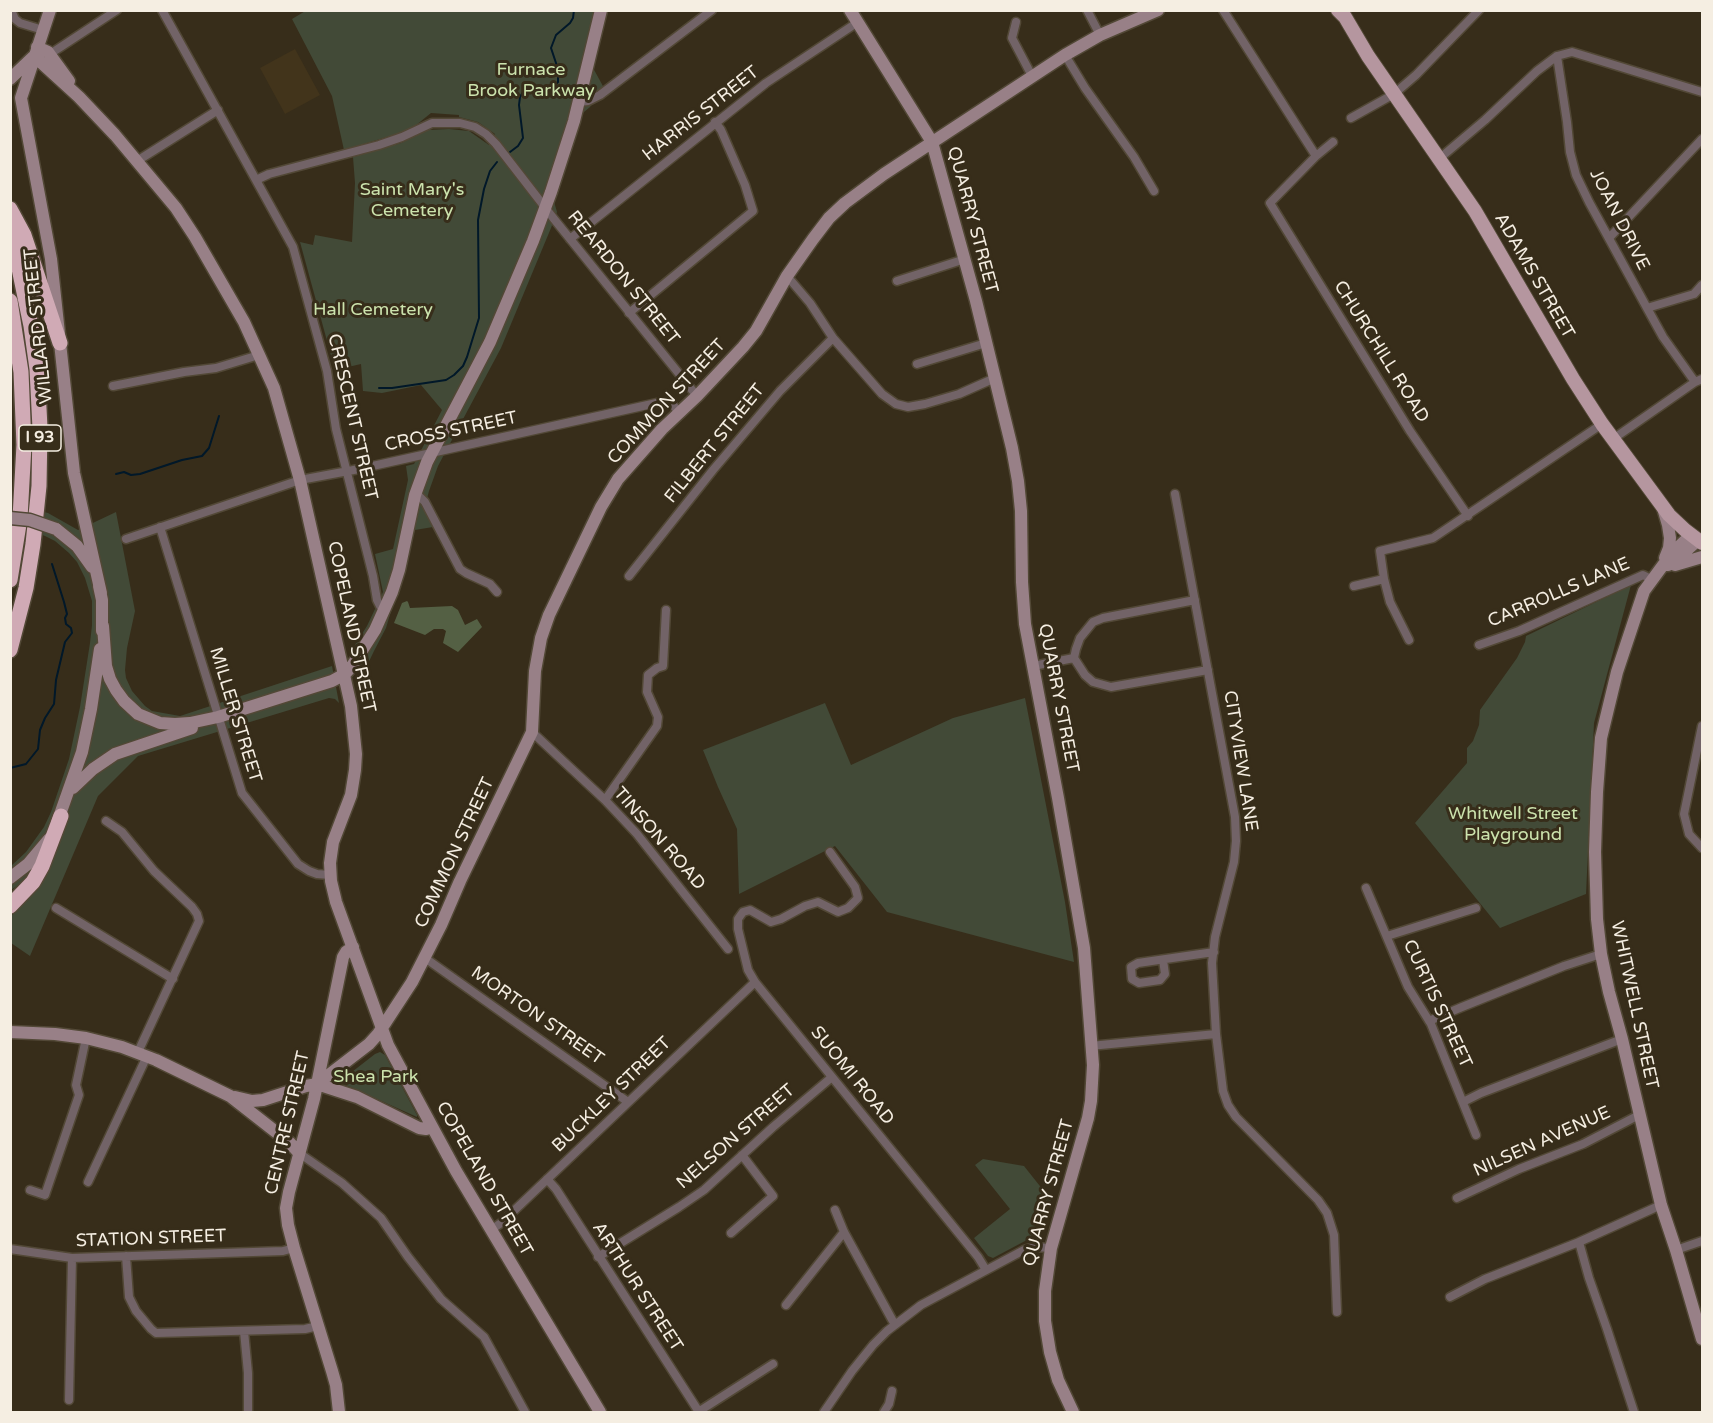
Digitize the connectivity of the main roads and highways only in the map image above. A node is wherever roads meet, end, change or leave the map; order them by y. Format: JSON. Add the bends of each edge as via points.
{"nodes":[{"id":1,"x":50,"y":10,"type":"edge"},
{"id":2,"x":601,"y":10,"type":"edge"},
{"id":3,"x":1158,"y":10,"type":"edge"},
{"id":4,"x":1342,"y":13,"type":"edge"},
{"id":5,"x":855,"y":14,"type":"edge"},
{"id":6,"x":36,"y":51,"type":"junction"},
{"id":7,"x":53,"y":73,"type":"junction"},
{"id":8,"x":10,"y":78,"type":"edge"},
{"id":9,"x":26,"y":82,"type":"junction"},
{"id":10,"x":10,"y":90,"type":"edge"},
{"id":11,"x":80,"y":97,"type":"junction"},
{"id":12,"x":21,"y":98,"type":"junction"},
{"id":13,"x":932,"y":142,"type":"junction"},
{"id":14,"x":10,"y":209,"type":"edge"},
{"id":15,"x":10,"y":225,"type":"edge"},
{"id":16,"x":10,"y":255,"type":"edge"},
{"id":17,"x":10,"y":302,"type":"edge"},
{"id":18,"x":10,"y":343,"type":"edge"},
{"id":19,"x":60,"y":343,"type":"junction"},
{"id":20,"x":1663,"y":508,"type":"junction"},
{"id":21,"x":10,"y":518,"type":"edge"},
{"id":22,"x":10,"y":537,"type":"edge"},
{"id":23,"x":1698,"y":537,"type":"edge"},
{"id":24,"x":1702,"y":557,"type":"edge"},
{"id":25,"x":1654,"y":576,"type":"junction"},
{"id":26,"x":10,"y":580,"type":"edge"},
{"id":27,"x":101,"y":593,"type":"junction"},
{"id":28,"x":10,"y":624,"type":"edge"},
{"id":29,"x":103,"y":626,"type":"junction"},
{"id":30,"x":10,"y":650,"type":"edge"},
{"id":31,"x":345,"y":674,"type":"junction"},
{"id":32,"x":218,"y":717,"type":"junction"},
{"id":33,"x":68,"y":796,"type":"junction"},
{"id":34,"x":61,"y":816,"type":"junction"},
{"id":35,"x":10,"y":878,"type":"edge"},
{"id":36,"x":10,"y":906,"type":"edge"},
{"id":37,"x":352,"y":948,"type":"junction"},
{"id":38,"x":382,"y":1030,"type":"junction"},
{"id":39,"x":10,"y":1032,"type":"edge"},
{"id":40,"x":316,"y":1084,"type":"junction"},
{"id":41,"x":226,"y":1093,"type":"junction"},
{"id":42,"x":432,"y":1127,"type":"junction"},
{"id":43,"x":299,"y":1153,"type":"junction"},
{"id":44,"x":1702,"y":1339,"type":"edge"},
{"id":45,"x":598,"y":1412,"type":"edge"},
{"id":46,"x":339,"y":1413,"type":"edge"},
{"id":47,"x":1072,"y":1413,"type":"edge"}],
"edges":[{"from":1,"to":6,"type":"main road","name":"WILLARD STREET"},
{"from":2,"to":31,"type":"main road","via":[[579,102],[546,208],[490,342],[431,453],[415,495],[397,578],[385,609],[367,644]]},
{"from":3,"to":13,"type":"main road","name":"COMMON STREET","via":[[1065,56]]},
{"from":4,"to":20,"type":"main road","name":"ADAMS STREET","via":[[1475,211],[1568,372]]},
{"from":5,"to":13,"type":"main road","name":"QUARRY STREET"},
{"from":6,"to":7,"type":"main road","name":"COPELAND STREET"},
{"from":6,"to":8,"type":"main road","name":"WILLARD STREET"},
{"from":6,"to":9,"type":"main road","name":"WILLARD STREET"},
{"from":6,"to":11,"type":"main road","name":"COPELAND STREET","via":[[50,54]]},
{"from":7,"to":9,"type":"main road"},
{"from":7,"to":11,"type":"main road","name":"COPELAND STREET"},
{"from":9,"to":12,"type":"main road","name":"WILLARD STREET"},
{"from":10,"to":12,"type":"main road"},
{"from":11,"to":31,"type":"main road","name":"COPELAND STREET","via":[[174,206],[244,322],[274,388],[300,480]]},
{"from":12,"to":19,"type":"main road","name":"WILLARD STREET","via":[[50,249]]},
{"from":13,"to":38,"type":"main road","name":"COMMON STREET","via":[[845,203],[824,225],[787,276],[756,331],[618,479],[571,566],[541,638],[532,732],[425,958]]},
{"from":13,"to":47,"type":"main road","name":"QUARRY STREET","via":[[1012,448],[1021,511],[1025,624],[1084,948],[1091,1101],[1045,1284],[1046,1329],[1055,1369]]},
{"from":14,"to":19,"type":"highway","via":[[24,235]]},
{"from":15,"to":30,"type":"highway","number":"I 93","via":[[34,340],[40,435],[34,536]]},
{"from":16,"to":28,"type":"highway","number":"I 93","via":[[28,348],[34,428],[29,528]]},
{"from":17,"to":26,"type":"highway","number":"I 93","via":[[21,372],[24,452],[20,518]]},
{"from":18,"to":22,"type":"highway","number":"I 93","via":[[17,431]]},
{"from":19,"to":27,"type":"main road","name":"WILLARD STREET","via":[[75,482]]},
{"from":20,"to":23,"type":"main road","name":"ADAMS STREET"},
{"from":20,"to":25,"type":"main road","via":[[1670,544]]},
{"from":21,"to":27,"type":"main road","bridge":true,"via":[[38,522],[72,541],[85,556]]},
{"from":23,"to":25,"type":"main road","name":"WHITWELL STREET"},
{"from":24,"to":25,"type":"main road","via":[[1681,562]]},
{"from":25,"to":44,"type":"main road","name":"WHITWELL STREET","via":[[1634,615],[1601,738],[1596,919],[1609,992],[1661,1205]]},
{"from":27,"to":29,"type":"main road"},
{"from":29,"to":32,"type":"main road","via":[[108,673],[133,710],[149,719],[175,724]]},
{"from":29,"to":33,"type":"main road","via":[[85,738]]},
{"from":31,"to":32,"type":"main road"},
{"from":31,"to":37,"type":"main road","name":"COPELAND STREET","via":[[355,768],[351,795],[333,842],[330,874]]},
{"from":32,"to":33,"type":"main road","via":[[116,754],[87,773]]},
{"from":33,"to":34,"type":"main road"},
{"from":34,"to":35,"type":"main road","via":[[43,847]]},
{"from":34,"to":36,"type":"highway","via":[[42,867]]},
{"from":37,"to":38,"type":"main road","name":"COPELAND STREET"},
{"from":37,"to":40,"type":"main road","name":"CENTRE STREET","via":[[344,957]]},
{"from":38,"to":40,"type":"main road","name":"COMMON STREET"},
{"from":38,"to":42,"type":"main road","name":"COPELAND STREET"},
{"from":39,"to":41,"type":"main road","via":[[86,1038],[122,1047]]},
{"from":40,"to":41,"type":"main road","via":[[257,1101]]},
{"from":40,"to":42,"type":"main road","via":[[357,1097],[419,1128]]},
{"from":40,"to":43,"type":"main road","name":"CENTRE STREET"},
{"from":41,"to":43,"type":"main road"},
{"from":42,"to":45,"type":"main road","name":"COPELAND STREET"},
{"from":43,"to":46,"type":"main road","name":"CENTRE STREET","via":[[286,1208],[288,1225],[336,1386]]}]}
